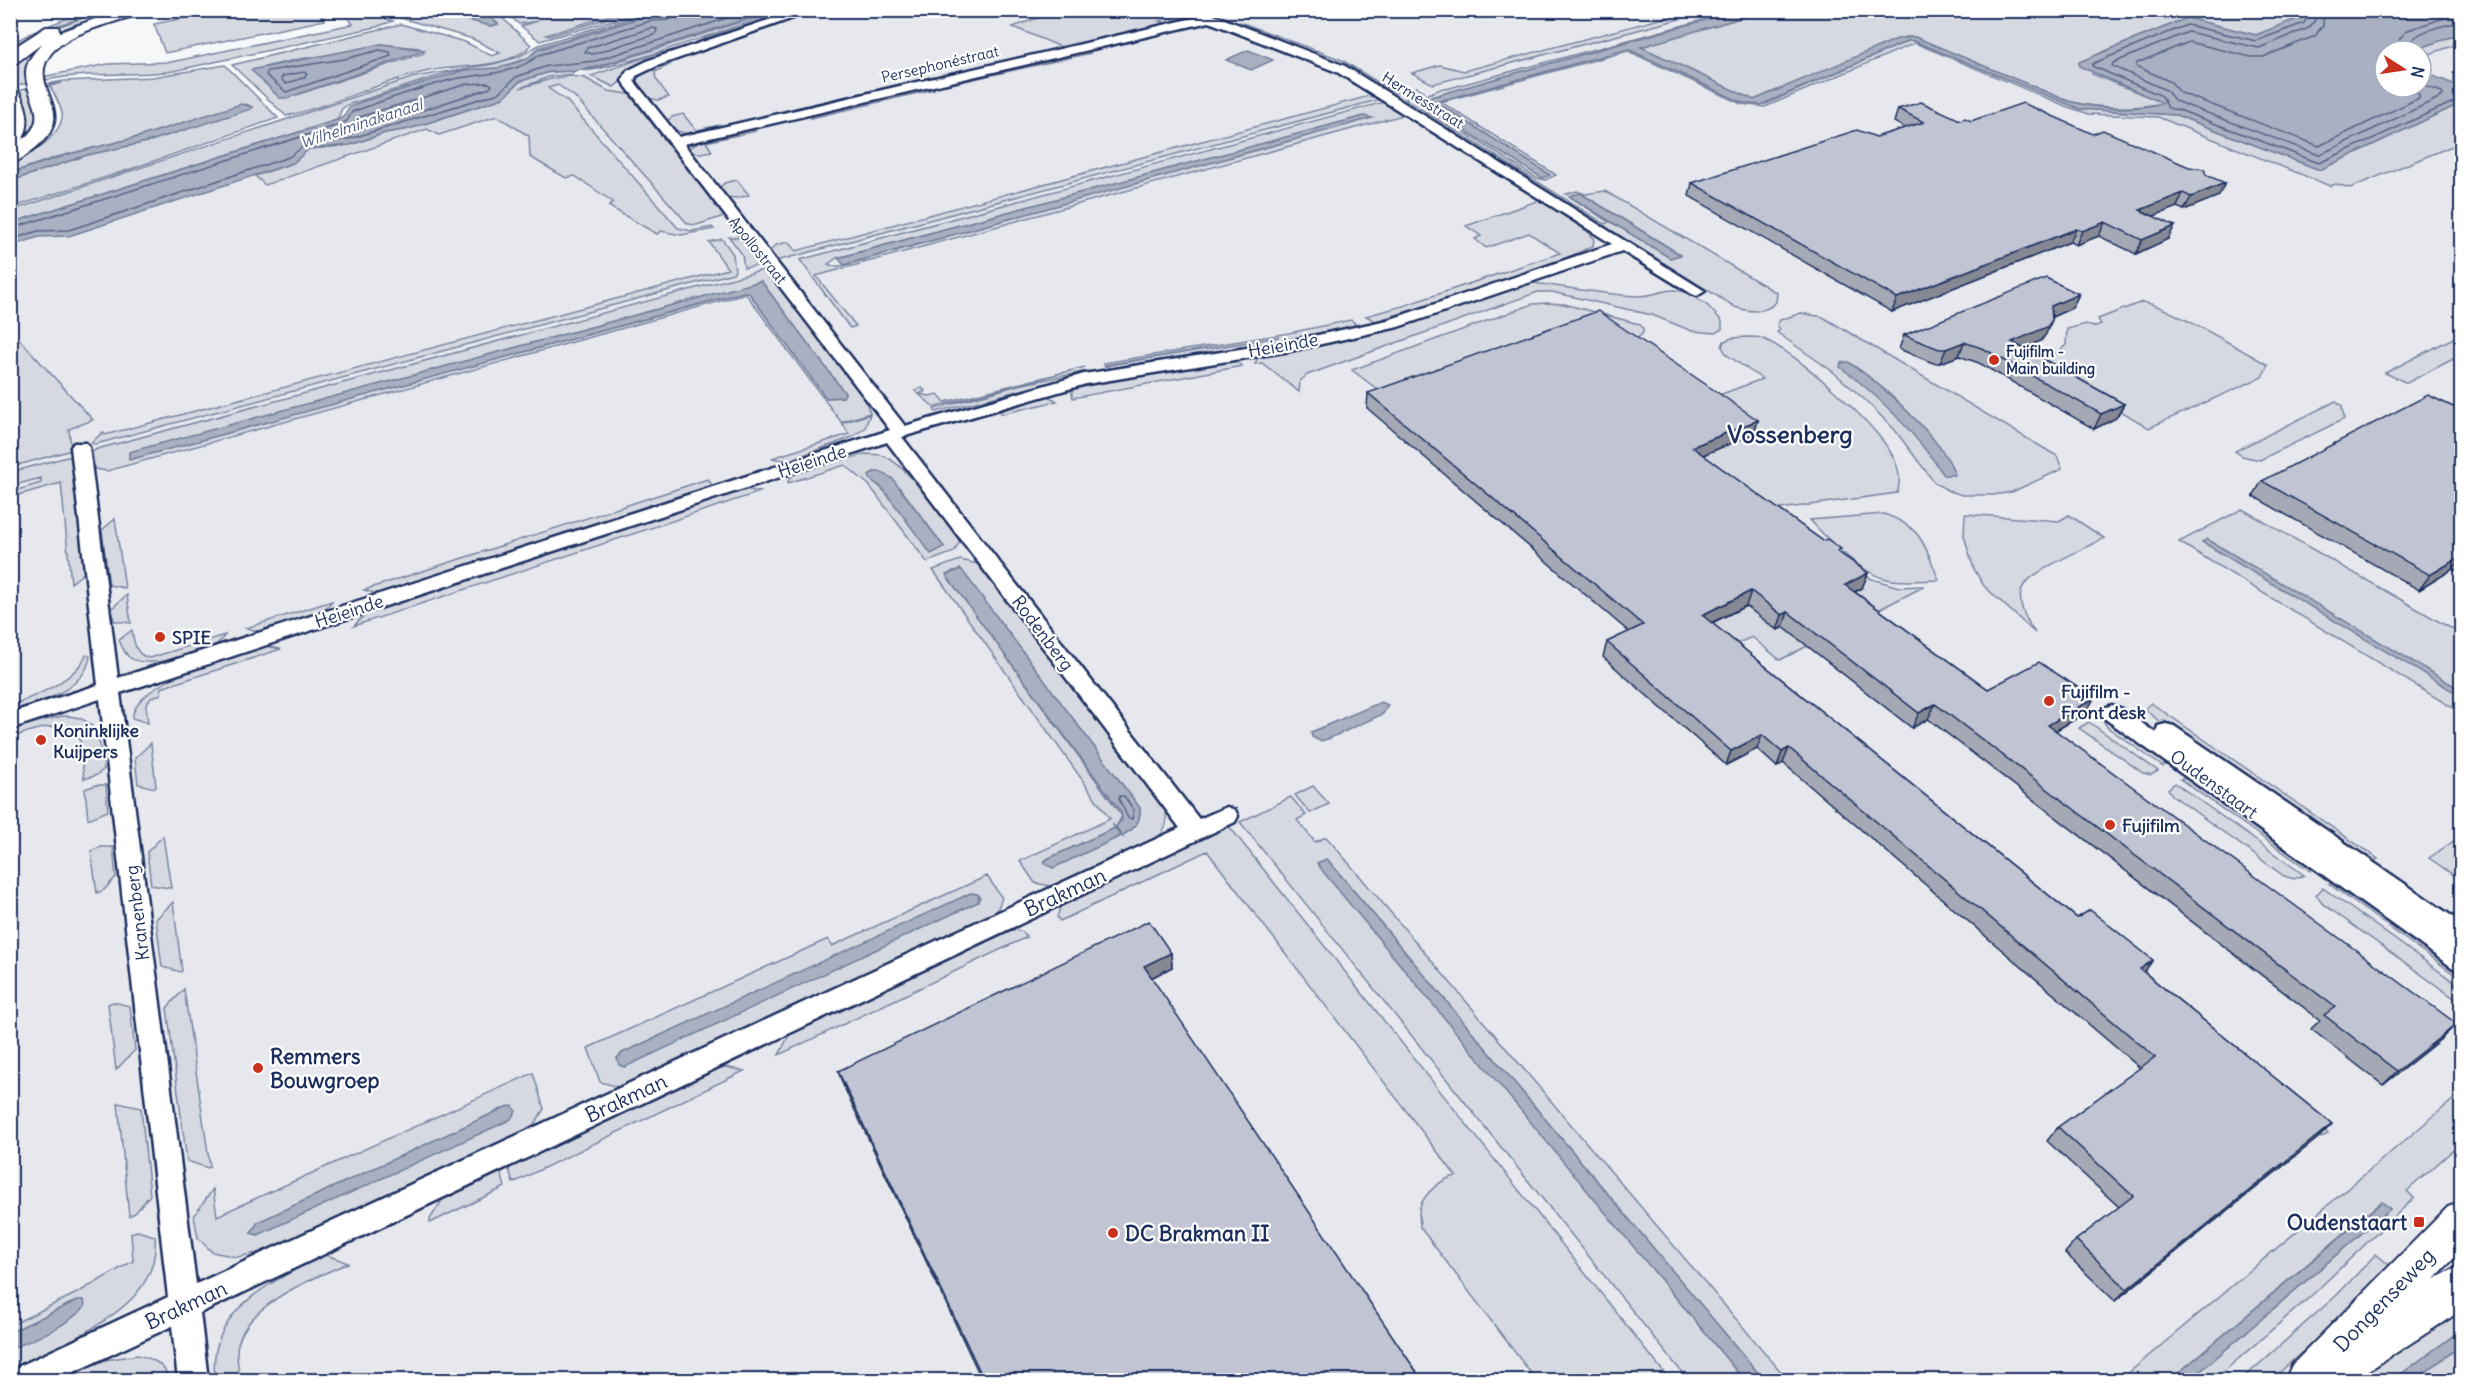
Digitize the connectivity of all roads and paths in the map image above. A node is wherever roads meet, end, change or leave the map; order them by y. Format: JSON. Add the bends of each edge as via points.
{"nodes":[{"id":1,"x":115,"y":10,"type":"edge"},
{"id":2,"x":136,"y":10,"type":"edge"},
{"id":3,"x":811,"y":10,"type":"edge"},
{"id":4,"x":1189,"y":10,"type":"edge"},
{"id":5,"x":1210,"y":18,"type":"junction"},
{"id":6,"x":10,"y":59,"type":"edge"},
{"id":7,"x":10,"y":92,"type":"edge"},
{"id":8,"x":676,"y":142,"type":"junction"},
{"id":9,"x":10,"y":143,"type":"edge"},
{"id":10,"x":10,"y":158,"type":"edge"},
{"id":11,"x":1624,"y":245,"type":"junction"},
{"id":12,"x":1697,"y":291,"type":"dead end"},
{"id":13,"x":896,"y":434,"type":"junction"},
{"id":14,"x":80,"y":447,"type":"dead end"},
{"id":15,"x":110,"y":689,"type":"junction"},
{"id":16,"x":10,"y":722,"type":"edge"},
{"id":17,"x":1227,"y":816,"type":"dead end"},
{"id":18,"x":1195,"y":831,"type":"junction"},
{"id":19,"x":2462,"y":936,"type":"edge"},
{"id":20,"x":2462,"y":961,"type":"edge"},
{"id":21,"x":2462,"y":1221,"type":"edge"},
{"id":22,"x":2462,"y":1285,"type":"edge"},
{"id":23,"x":184,"y":1306,"type":"junction"},
{"id":24,"x":24,"y":1380,"type":"edge"},
{"id":25,"x":192,"y":1380,"type":"edge"},
{"id":26,"x":2307,"y":1380,"type":"edge"},
{"id":27,"x":2316,"y":1380,"type":"edge"}],
"edges":[{"from":1,"to":6,"type":"street","via":[[54,31]]},
{"from":2,"to":10,"type":"street","via":[[72,33],[39,58],[34,77],[46,110],[45,126],[37,138]]},
{"from":3,"to":8,"type":"street","name":"Apollostraat","via":[[631,75],[628,81],[635,93]]},
{"from":4,"to":5,"type":"street","name":"Hermesstraat"},
{"from":5,"to":8,"type":"street","name":"Persephonéstraat"},
{"from":5,"to":11,"type":"street","name":"Hermesstraat","via":[[1341,69]]},
{"from":7,"to":9,"type":"street","via":[[20,122]]},
{"from":8,"to":13,"type":"street","name":"Apollostraat"},
{"from":11,"to":12,"type":"street"},
{"from":11,"to":13,"type":"street","name":"Heieinde","via":[[1392,324],[1290,346],[1084,379]]},
{"from":13,"to":15,"type":"street","name":"Heieinde"},
{"from":13,"to":18,"type":"street","name":"Rodenberg"},
{"from":14,"to":15,"type":"street","name":"Kranenberg"},
{"from":15,"to":16,"type":"street","name":"Heieinde"},
{"from":15,"to":23,"type":"street","name":"Kranenberg"},
{"from":17,"to":18,"type":"street","name":"Brakman"},
{"from":18,"to":23,"type":"street","name":"Brakman"},
{"from":19,"to":20,"type":"street","name":"Oudenstaart","via":[[2119,709]]},
{"from":21,"to":26,"type":"street","name":"Dongenseweg"},
{"from":22,"to":27,"type":"street","name":"Dongenseweg"},
{"from":23,"to":24,"type":"street","name":"Brakman"},
{"from":23,"to":25,"type":"street","name":"Kranenberg"}]}
